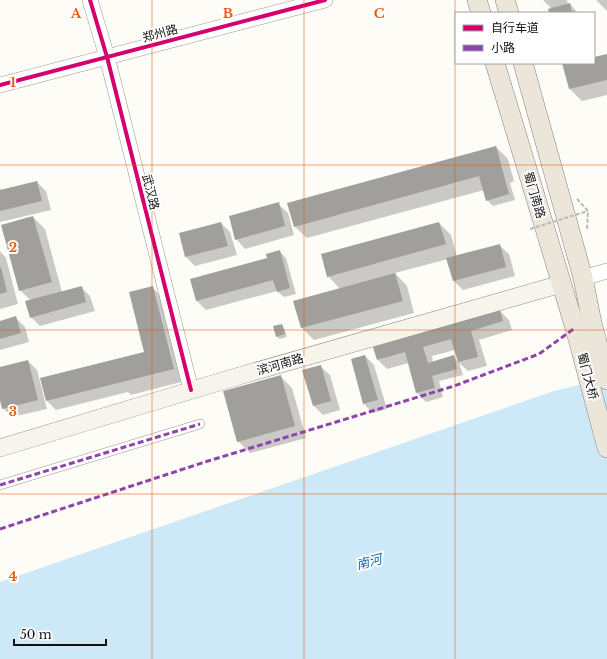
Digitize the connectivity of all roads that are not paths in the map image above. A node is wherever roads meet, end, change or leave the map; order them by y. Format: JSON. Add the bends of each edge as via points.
{"nodes":[{"id":1,"x":90,"y":0,"type":"edge"},
{"id":2,"x":325,"y":0,"type":"edge"},
{"id":3,"x":477,"y":0,"type":"edge"},
{"id":4,"x":505,"y":0,"type":"edge"},
{"id":5,"x":481,"y":12,"type":"edge"},
{"id":6,"x":509,"y":12,"type":"edge"},
{"id":7,"x":107,"y":57,"type":"junction"},
{"id":8,"x":495,"y":64,"type":"edge"},
{"id":9,"x":523,"y":64,"type":"edge"},
{"id":10,"x":0,"y":85,"type":"edge"},
{"id":11,"x":607,"y":271,"type":"edge"},
{"id":12,"x":583,"y":278,"type":"junction"},
{"id":13,"x":561,"y":284,"type":"junction"},
{"id":14,"x":583,"y":325,"type":"junction"},
{"id":15,"x":607,"y":380,"type":"edge"},
{"id":16,"x":191,"y":390,"type":"junction"},
{"id":17,"x":200,"y":424,"type":"dead end"},
{"id":18,"x":0,"y":448,"type":"edge"},
{"id":19,"x":607,"y":448,"type":"edge"},
{"id":20,"x":0,"y":485,"type":"edge"}],
"edges":[{"from":1,"to":7,"type":"street","name":"武汉路"},
{"from":2,"to":7,"type":"street","name":"郑州路"},
{"from":3,"to":5,"type":"highway"},
{"from":4,"to":6,"type":"highway"},
{"from":7,"to":10,"type":"street","name":"郑州路"},
{"from":7,"to":16,"type":"street","name":"武汉路"},
{"from":8,"to":13,"type":"highway","name":"蜀门南路"},
{"from":9,"to":12,"type":"highway","name":"蜀门南路"},
{"from":11,"to":12,"type":"street"},
{"from":12,"to":14,"type":"highway","name":"蜀门南路"},
{"from":13,"to":14,"type":"highway","name":"蜀门南路"},
{"from":13,"to":16,"type":"main road","name":"滨河南路"},
{"from":14,"to":15,"type":"highway","name":"蜀门大桥"},
{"from":14,"to":19,"type":"highway","name":"蜀门大桥"},
{"from":16,"to":18,"type":"main road","name":"滨河南路"},
{"from":17,"to":20,"type":"street"}]}
